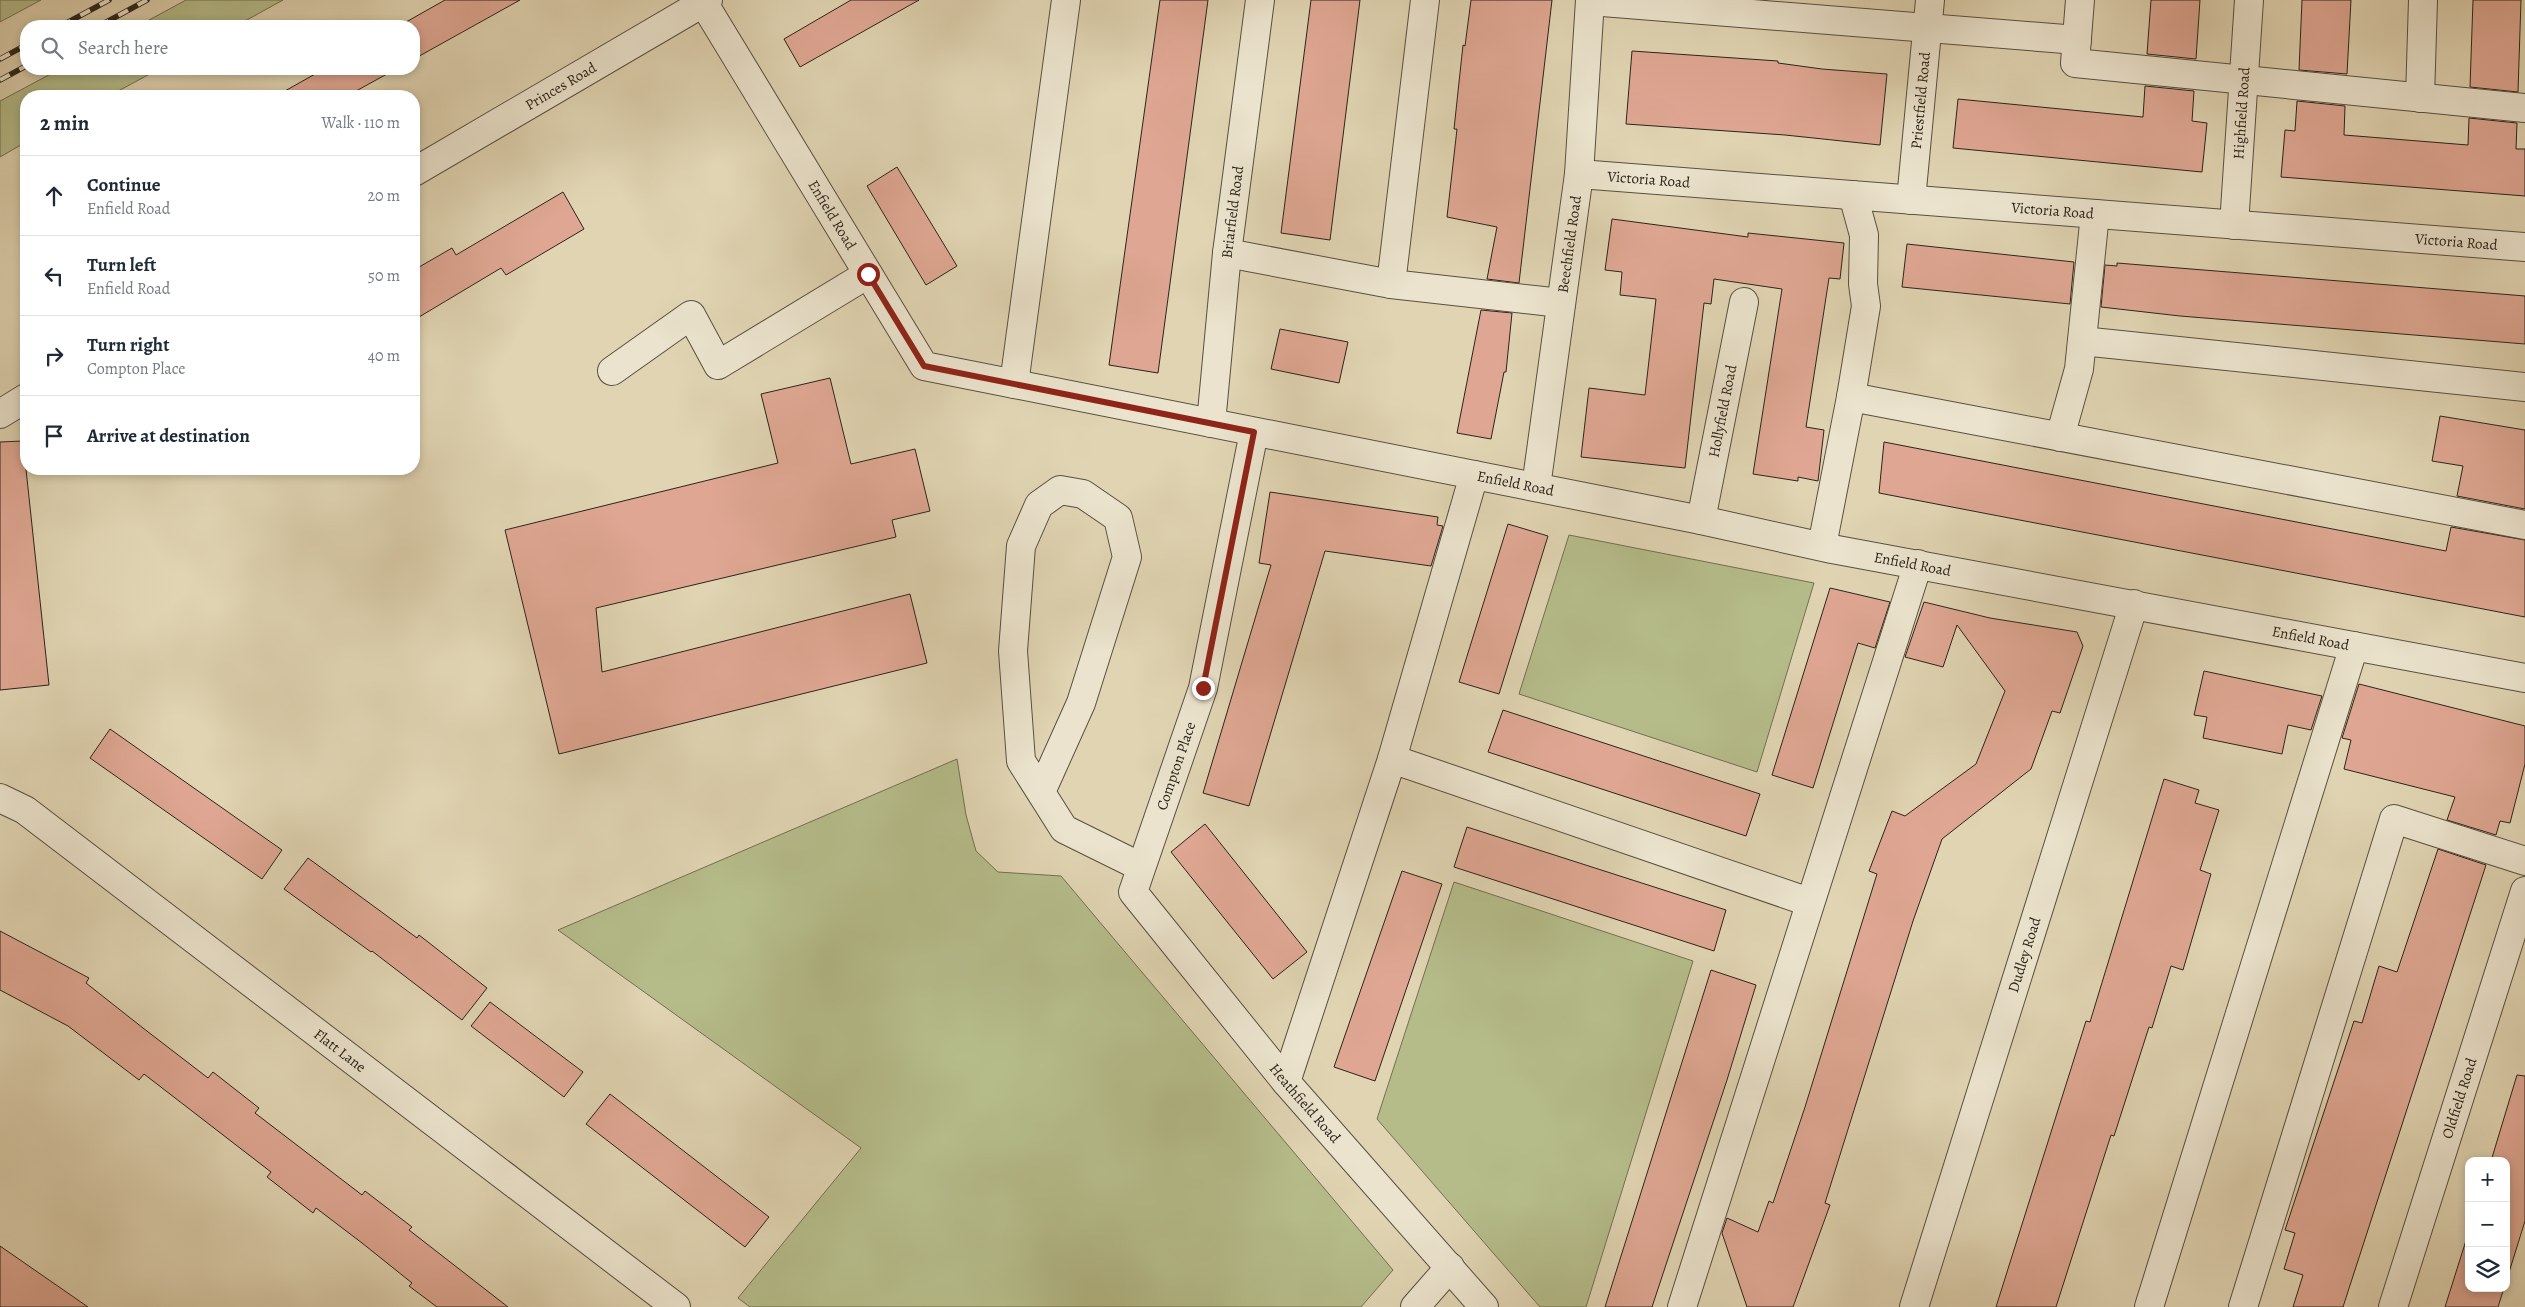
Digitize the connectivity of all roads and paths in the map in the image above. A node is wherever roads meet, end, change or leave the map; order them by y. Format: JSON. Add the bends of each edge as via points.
{"nodes":[{"id":1,"x":1066,"y":0,"type":"edge"},
{"id":2,"x":1260,"y":0,"type":"edge"},
{"id":3,"x":1425,"y":0,"type":"edge"},
{"id":4,"x":1930,"y":0,"type":"edge"},
{"id":5,"x":2080,"y":0,"type":"edge"},
{"id":6,"x":2249,"y":0,"type":"edge"},
{"id":7,"x":2423,"y":0,"type":"edge"},
{"id":8,"x":706,"y":1,"type":"edge"},
{"id":9,"x":1590,"y":1,"type":"edge"},
{"id":10,"x":1764,"y":8,"type":"edge"},
{"id":11,"x":1927,"y":29,"type":"junction"},
{"id":12,"x":2077,"y":40,"type":"junction"},
{"id":13,"x":2244,"y":81,"type":"junction"},
{"id":14,"x":2420,"y":98,"type":"junction"},
{"id":15,"x":2525,"y":108,"type":"edge"},
{"id":16,"x":420,"y":168,"type":"edge"},
{"id":17,"x":1579,"y":174,"type":"junction"},
{"id":18,"x":1853,"y":195,"type":"junction"},
{"id":19,"x":1911,"y":200,"type":"junction"},
{"id":20,"x":2095,"y":214,"type":"junction"},
{"id":21,"x":2234,"y":225,"type":"junction"},
{"id":22,"x":2525,"y":247,"type":"edge"},
{"id":23,"x":1227,"y":253,"type":"junction"},
{"id":24,"x":868,"y":274,"type":"junction"},
{"id":25,"x":1391,"y":284,"type":"junction"},
{"id":26,"x":1744,"y":302,"type":"dead end"},
{"id":27,"x":1561,"y":303,"type":"junction"},
{"id":28,"x":2082,"y":340,"type":"junction"},
{"id":29,"x":612,"y":371,"type":"dead end"},
{"id":30,"x":1014,"y":384,"type":"junction"},
{"id":31,"x":2525,"y":387,"type":"edge"},
{"id":32,"x":1851,"y":397,"type":"junction"},
{"id":33,"x":20,"y":402,"type":"edge"},
{"id":34,"x":0,"y":414,"type":"edge"},
{"id":35,"x":1211,"y":424,"type":"junction"},
{"id":36,"x":1254,"y":432,"type":"junction"},
{"id":37,"x":2060,"y":437,"type":"junction"},
{"id":38,"x":1474,"y":475,"type":"junction"},
{"id":39,"x":1536,"y":487,"type":"junction"},
{"id":40,"x":1702,"y":520,"type":"junction"},
{"id":41,"x":2525,"y":525,"type":"edge"},
{"id":42,"x":1822,"y":546,"type":"junction"},
{"id":43,"x":1918,"y":564,"type":"junction"},
{"id":44,"x":2134,"y":604,"type":"junction"},
{"id":45,"x":2354,"y":646,"type":"junction"},
{"id":46,"x":2525,"y":678,"type":"edge"},
{"id":47,"x":1392,"y":759,"type":"junction"},
{"id":48,"x":1041,"y":792,"type":"junction"},
{"id":49,"x":0,"y":798,"type":"edge"},
{"id":50,"x":2525,"y":861,"type":"edge"},
{"id":51,"x":1141,"y":867,"type":"junction"},
{"id":52,"x":2525,"y":891,"type":"edge"},
{"id":53,"x":1133,"y":892,"type":"joint"},
{"id":54,"x":1809,"y":902,"type":"junction"},
{"id":55,"x":1286,"y":1082,"type":"junction"},
{"id":56,"x":1450,"y":1267,"type":"junction"},
{"id":57,"x":676,"y":1307,"type":"edge"},
{"id":58,"x":1415,"y":1307,"type":"edge"},
{"id":59,"x":1484,"y":1307,"type":"edge"},
{"id":60,"x":1682,"y":1307,"type":"edge"},
{"id":61,"x":1914,"y":1307,"type":"edge"},
{"id":62,"x":2148,"y":1307,"type":"edge"},
{"id":63,"x":2243,"y":1307,"type":"edge"},
{"id":64,"x":2393,"y":1307,"type":"edge"}],
"edges":[{"from":1,"to":30,"type":"street"},
{"from":2,"to":23,"type":"street","name":"Briarfield Road"},
{"from":3,"to":25,"type":"street"},
{"from":4,"to":11,"type":"street","name":"Priestfield Road"},
{"from":5,"to":12,"type":"street"},
{"from":6,"to":13,"type":"street","name":"Highfield Road"},
{"from":7,"to":14,"type":"street"},
{"from":8,"to":16,"type":"street","name":"Princes Road"},
{"from":8,"to":24,"type":"street","name":"Enfield Road"},
{"from":9,"to":10,"type":"street"},
{"from":9,"to":17,"type":"street","name":"Beechfield Road"},
{"from":10,"to":11,"type":"street"},
{"from":11,"to":12,"type":"street"},
{"from":11,"to":19,"type":"street","name":"Priestfield Road"},
{"from":12,"to":13,"type":"street","via":[[2075,63]]},
{"from":13,"to":14,"type":"street"},
{"from":13,"to":21,"type":"street","name":"Highfield Road"},
{"from":14,"to":15,"type":"street"},
{"from":17,"to":18,"type":"street","name":"Victoria Road"},
{"from":17,"to":27,"type":"street","name":"Beechfield Road"},
{"from":18,"to":19,"type":"street","name":"Victoria Road"},
{"from":18,"to":32,"type":"street","via":[[1864,235],[1866,306]]},
{"from":19,"to":20,"type":"street","name":"Victoria Road"},
{"from":20,"to":21,"type":"street","name":"Victoria Road"},
{"from":20,"to":28,"type":"street"},
{"from":21,"to":22,"type":"street","name":"Victoria Road"},
{"from":23,"to":25,"type":"street"},
{"from":23,"to":35,"type":"street","name":"Briarfield Road"},
{"from":24,"to":29,"type":"street","via":[[718,364],[691,316]]},
{"from":24,"to":30,"type":"street","name":"Enfield Road","via":[[924,366]]},
{"from":25,"to":27,"type":"street"},
{"from":26,"to":40,"type":"street","name":"Hollyfield Road"},
{"from":27,"to":39,"type":"street","name":"Beechfield Road"},
{"from":28,"to":31,"type":"street"},
{"from":28,"to":37,"type":"street","via":[[2079,369]]},
{"from":30,"to":35,"type":"street","name":"Enfield Road"},
{"from":32,"to":37,"type":"street"},
{"from":32,"to":42,"type":"street"},
{"from":33,"to":34,"type":"street"},
{"from":35,"to":36,"type":"street","name":"Enfield Road"},
{"from":36,"to":38,"type":"street","name":"Enfield Road"},
{"from":36,"to":51,"type":"street","name":"Compton Place","via":[[1203,688]]},
{"from":37,"to":41,"type":"street"},
{"from":38,"to":39,"type":"street","name":"Enfield Road"},
{"from":38,"to":47,"type":"street"},
{"from":39,"to":40,"type":"street","name":"Enfield Road"},
{"from":40,"to":42,"type":"street","name":"Enfield Road"},
{"from":42,"to":43,"type":"street","name":"Enfield Road"},
{"from":43,"to":44,"type":"street","name":"Enfield Road"},
{"from":43,"to":54,"type":"street"},
{"from":44,"to":45,"type":"street","name":"Enfield Road"},
{"from":44,"to":61,"type":"street","name":"Dudley Road"},
{"from":45,"to":46,"type":"street","name":"Enfield Road"},
{"from":45,"to":62,"type":"street"},
{"from":47,"to":54,"type":"street"},
{"from":47,"to":55,"type":"street"},
{"from":48,"to":48,"type":"street","via":[[1022,761],[1013,651],[1021,546],[1039,505],[1060,490],[1084,494],[1118,518],[1127,557],[1081,703]]},
{"from":48,"to":51,"type":"street","via":[[1064,829]]},
{"from":49,"to":57,"type":"street","name":"Flatt Lane","via":[[25,810]]},
{"from":50,"to":63,"type":"street","via":[[2394,819]]},
{"from":51,"to":53,"type":"street","name":"Compton Place"},
{"from":52,"to":64,"type":"street","name":"Oldfield Road"},
{"from":53,"to":55,"type":"street","name":"Heathfield Road"},
{"from":54,"to":60,"type":"street"},
{"from":55,"to":56,"type":"street","name":"Heathfield Road"},
{"from":56,"to":58,"type":"street"},
{"from":56,"to":59,"type":"street","name":"Heathfield Road"}]}
